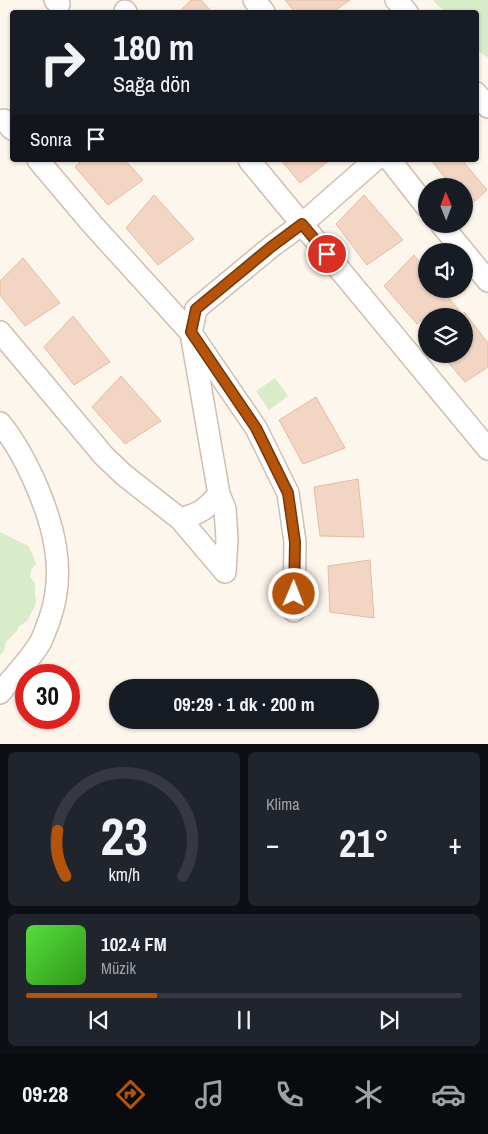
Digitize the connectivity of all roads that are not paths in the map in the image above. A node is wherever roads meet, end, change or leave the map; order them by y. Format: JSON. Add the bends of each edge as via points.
{"nodes":[{"id":1,"x":254,"y":0,"type":"edge"},
{"id":2,"x":396,"y":0,"type":"edge"},
{"id":3,"x":262,"y":10,"type":"edge"},
{"id":4,"x":406,"y":10,"type":"edge"},
{"id":5,"x":479,"y":96,"type":"edge"},
{"id":6,"x":488,"y":107,"type":"edge"},
{"id":7,"x":40,"y":162,"type":"edge"},
{"id":8,"x":251,"y":162,"type":"edge"},
{"id":9,"x":373,"y":162,"type":"edge"},
{"id":10,"x":392,"y":162,"type":"edge"},
{"id":11,"x":418,"y":196,"type":"edge"},
{"id":12,"x":302,"y":224,"type":"junction"},
{"id":13,"x":449,"y":233,"type":"edge"},
{"id":14,"x":488,"y":280,"type":"edge"},
{"id":15,"x":0,"y":332,"type":"edge"},
{"id":16,"x":191,"y":332,"type":"junction"},
{"id":17,"x":0,"y":423,"type":"edge"},
{"id":18,"x":488,"y":450,"type":"edge"},
{"id":19,"x":219,"y":494,"type":"junction"},
{"id":20,"x":180,"y":519,"type":"junction"},
{"id":21,"x":294,"y":610,"type":"dead end"},
{"id":22,"x":0,"y":694,"type":"edge"}],
"edges":[{"from":1,"to":3,"type":"street"},
{"from":2,"to":4,"type":"street"},
{"from":5,"to":6,"type":"street"},
{"from":7,"to":16,"type":"street"},
{"from":8,"to":12,"type":"street"},
{"from":9,"to":12,"type":"street"},
{"from":10,"to":11,"type":"street"},
{"from":12,"to":16,"type":"street","via":[[196,309]]},
{"from":12,"to":18,"type":"street"},
{"from":13,"to":14,"type":"street"},
{"from":15,"to":20,"type":"street","via":[[104,456]]},
{"from":16,"to":19,"type":"street"},
{"from":16,"to":21,"type":"street","via":[[256,428],[288,493],[295,542]]},
{"from":17,"to":22,"type":"street","via":[[22,455],[40,493],[55,544],[57,585],[55,601],[40,642]]},
{"from":19,"to":20,"type":"street","via":[[207,508]]},
{"from":19,"to":20,"type":"street","via":[[225,509],[225,572]]}]}
